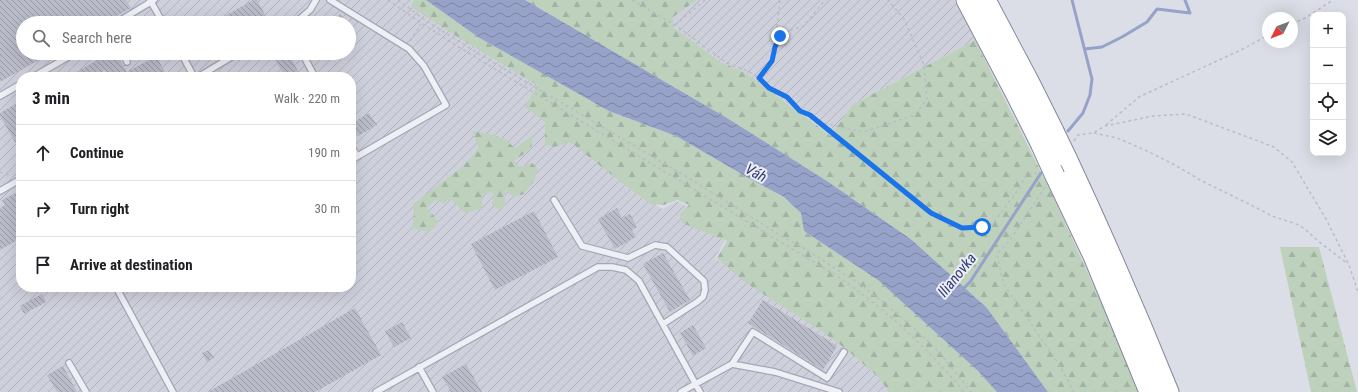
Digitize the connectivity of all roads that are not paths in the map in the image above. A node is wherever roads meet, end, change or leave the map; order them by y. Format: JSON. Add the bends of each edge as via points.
{"nodes":[{"id":1,"x":316,"y":0,"type":"edge"},
{"id":2,"x":330,"y":0,"type":"edge"},
{"id":3,"x":966,"y":0,"type":"edge"},
{"id":4,"x":986,"y":0,"type":"edge"},
{"id":5,"x":152,"y":1,"type":"edge"},
{"id":6,"x":127,"y":16,"type":"edge"},
{"id":7,"x":160,"y":16,"type":"edge"},
{"id":8,"x":303,"y":16,"type":"edge"},
{"id":9,"x":356,"y":16,"type":"edge"},
{"id":10,"x":356,"y":16,"type":"edge"},
{"id":11,"x":62,"y":60,"type":"edge"},
{"id":12,"x":184,"y":60,"type":"edge"},
{"id":13,"x":228,"y":60,"type":"edge"},
{"id":14,"x":306,"y":60,"type":"edge"},
{"id":15,"x":42,"y":72,"type":"edge"},
{"id":16,"x":191,"y":72,"type":"edge"},
{"id":17,"x":211,"y":72,"type":"edge"},
{"id":18,"x":313,"y":72,"type":"edge"},
{"id":19,"x":16,"y":87,"type":"edge"},
{"id":20,"x":0,"y":96,"type":"edge"},
{"id":21,"x":357,"y":156,"type":"edge"},
{"id":22,"x":16,"y":182,"type":"edge"},
{"id":23,"x":0,"y":190,"type":"edge"},
{"id":24,"x":554,"y":200,"type":"dead end"},
{"id":25,"x":119,"y":292,"type":"edge"},
{"id":26,"x":663,"y":324,"type":"junction"},
{"id":27,"x":844,"y":352,"type":"dead end"},
{"id":28,"x":69,"y":363,"type":"dead end"},
{"id":29,"x":732,"y":364,"type":"junction"},
{"id":30,"x":419,"y":367,"type":"junction"},
{"id":31,"x":696,"y":384,"type":"junction"},
{"id":32,"x":86,"y":392,"type":"edge"},
{"id":33,"x":173,"y":392,"type":"edge"},
{"id":34,"x":376,"y":392,"type":"edge"},
{"id":35,"x":433,"y":392,"type":"edge"},
{"id":36,"x":681,"y":392,"type":"edge"},
{"id":37,"x":700,"y":392,"type":"edge"},
{"id":38,"x":839,"y":392,"type":"edge"},
{"id":39,"x":1149,"y":392,"type":"edge"},
{"id":40,"x":1169,"y":392,"type":"edge"}],
"edges":[{"from":1,"to":8,"type":"lane"},
{"from":2,"to":9,"type":"lane"},
{"from":3,"to":39,"type":"highway","bridge":true,"via":[[1040,144],[1051,180],[1093,256]]},
{"from":4,"to":40,"type":"highway","bridge":true,"via":[[1054,131],[1070,150]]},
{"from":5,"to":6,"type":"lane"},
{"from":5,"to":7,"type":"lane"},
{"from":10,"to":21,"type":"lane","via":[[414,54],[424,66],[446,105]]},
{"from":11,"to":15,"type":"lane"},
{"from":12,"to":16,"type":"lane"},
{"from":13,"to":17,"type":"lane"},
{"from":14,"to":18,"type":"lane"},
{"from":19,"to":20,"type":"lane"},
{"from":22,"to":23,"type":"lane"},
{"from":24,"to":26,"type":"lane","via":[[582,246],[628,258],[655,245],[667,246],[704,281],[705,290],[702,297]]},
{"from":25,"to":33,"type":"lane"},
{"from":26,"to":30,"type":"lane","via":[[639,281],[626,270],[598,267]]},
{"from":26,"to":31,"type":"lane"},
{"from":27,"to":29,"type":"lane","via":[[827,378],[753,332]]},
{"from":28,"to":32,"type":"lane"},
{"from":29,"to":31,"type":"lane"},
{"from":29,"to":38,"type":"lane","via":[[775,372]]},
{"from":30,"to":34,"type":"lane"},
{"from":30,"to":35,"type":"lane"},
{"from":31,"to":36,"type":"lane"},
{"from":31,"to":37,"type":"lane"}]}
